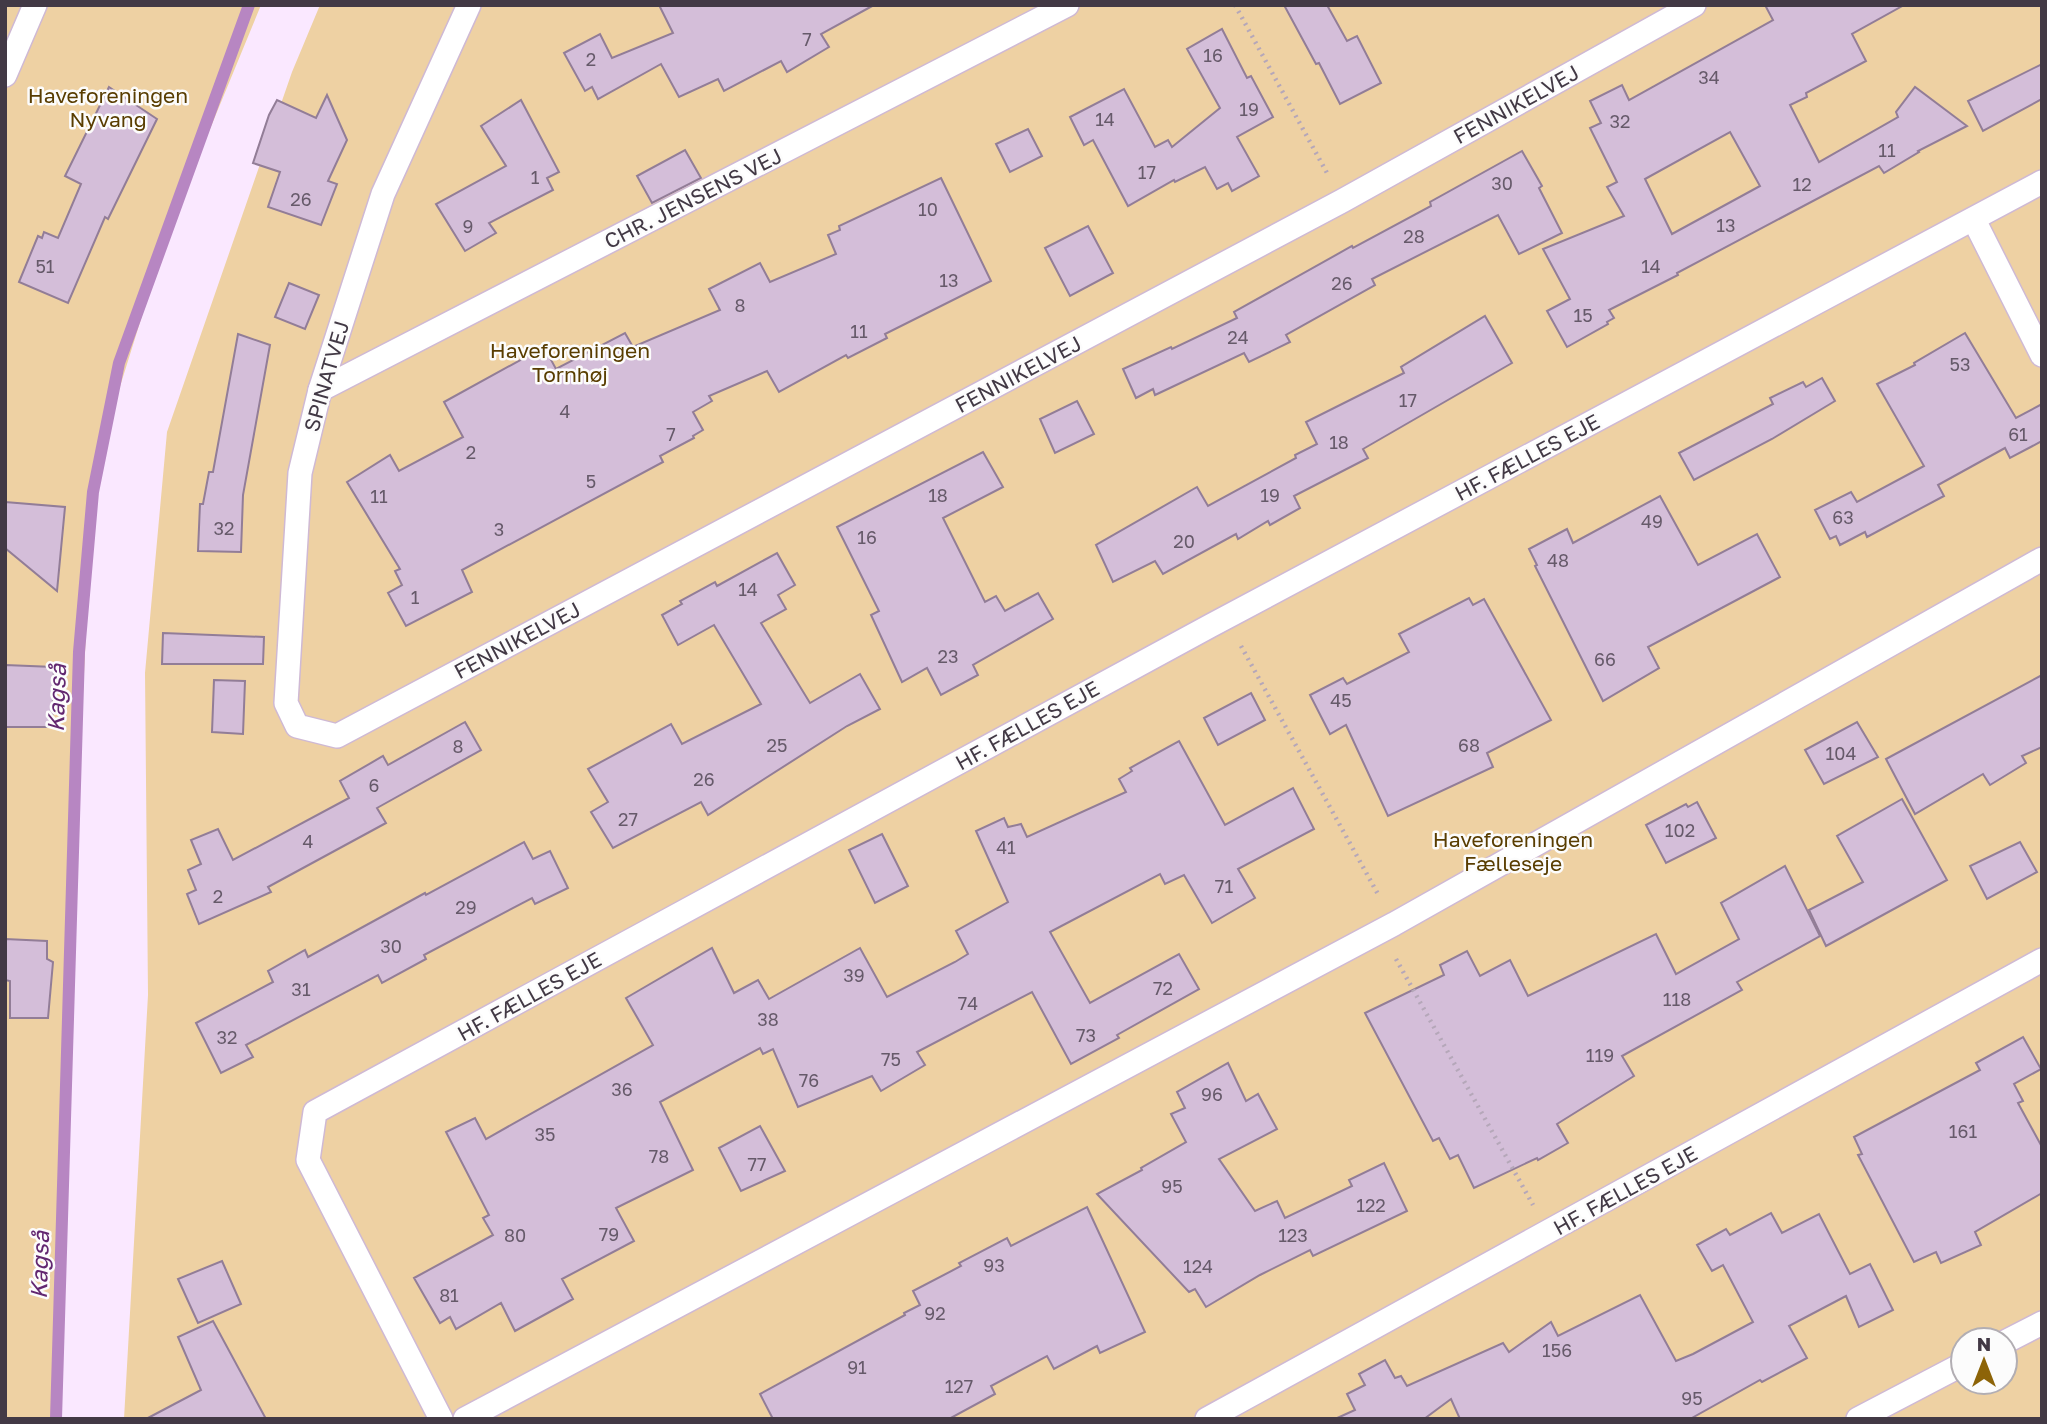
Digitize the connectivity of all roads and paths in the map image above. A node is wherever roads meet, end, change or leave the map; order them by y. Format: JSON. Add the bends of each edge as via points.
{"nodes":[{"id":1,"x":35,"y":5,"type":"edge"},
{"id":2,"x":469,"y":5,"type":"edge"},
{"id":3,"x":1067,"y":5,"type":"edge"},
{"id":4,"x":1235,"y":5,"type":"edge"},
{"id":5,"x":1694,"y":5,"type":"edge"},
{"id":6,"x":5,"y":75,"type":"edge"},
{"id":7,"x":2042,"y":182,"type":"edge"},
{"id":8,"x":1342,"y":201,"type":"junction"},
{"id":9,"x":1973,"y":220,"type":"junction"},
{"id":10,"x":2042,"y":355,"type":"edge"},
{"id":11,"x":320,"y":390,"type":"junction"},
{"id":12,"x":2042,"y":559,"type":"edge"},
{"id":13,"x":1226,"y":618,"type":"junction"},
{"id":14,"x":337,"y":736,"type":"joint"},
{"id":15,"x":1387,"y":927,"type":"junction"},
{"id":16,"x":2042,"y":960,"type":"edge"},
{"id":17,"x":1548,"y":1232,"type":"junction"},
{"id":18,"x":2042,"y":1323,"type":"edge"},
{"id":19,"x":2019,"y":1335,"type":"edge"},
{"id":20,"x":1949,"y":1371,"type":"edge"},
{"id":21,"x":441,"y":1419,"type":"edge"},
{"id":22,"x":465,"y":1419,"type":"edge"},
{"id":23,"x":1207,"y":1419,"type":"edge"},
{"id":24,"x":1858,"y":1419,"type":"edge"}],
"edges":[{"from":1,"to":6,"type":"lane"},
{"from":2,"to":11,"type":"lane","name":"SPINATVEJ","via":[[383,194]]},
{"from":3,"to":11,"type":"lane","name":"CHR. JENSENS VEJ"},
{"from":4,"to":8,"type":"path"},
{"from":5,"to":8,"type":"lane","name":"FENNIKELVEJ"},
{"from":7,"to":9,"type":"lane","name":"HF. FÆLLES EJE"},
{"from":8,"to":14,"type":"lane","name":"FENNIKELVEJ"},
{"from":9,"to":10,"type":"lane"},
{"from":9,"to":13,"type":"lane","name":"HF. FÆLLES EJE"},
{"from":11,"to":14,"type":"lane","name":"SPINATVEJ","via":[[300,473],[286,703],[297,726]]},
{"from":12,"to":15,"type":"lane"},
{"from":13,"to":15,"type":"path"},
{"from":13,"to":21,"type":"lane","name":"HF. FÆLLES EJE","via":[[315,1112],[308,1160]]},
{"from":15,"to":17,"type":"path"},
{"from":15,"to":22,"type":"lane"},
{"from":16,"to":17,"type":"lane","name":"HF. FÆLLES EJE"},
{"from":17,"to":23,"type":"lane","name":"HF. FÆLLES EJE"},
{"from":18,"to":19,"type":"lane"},
{"from":20,"to":24,"type":"lane"}]}
